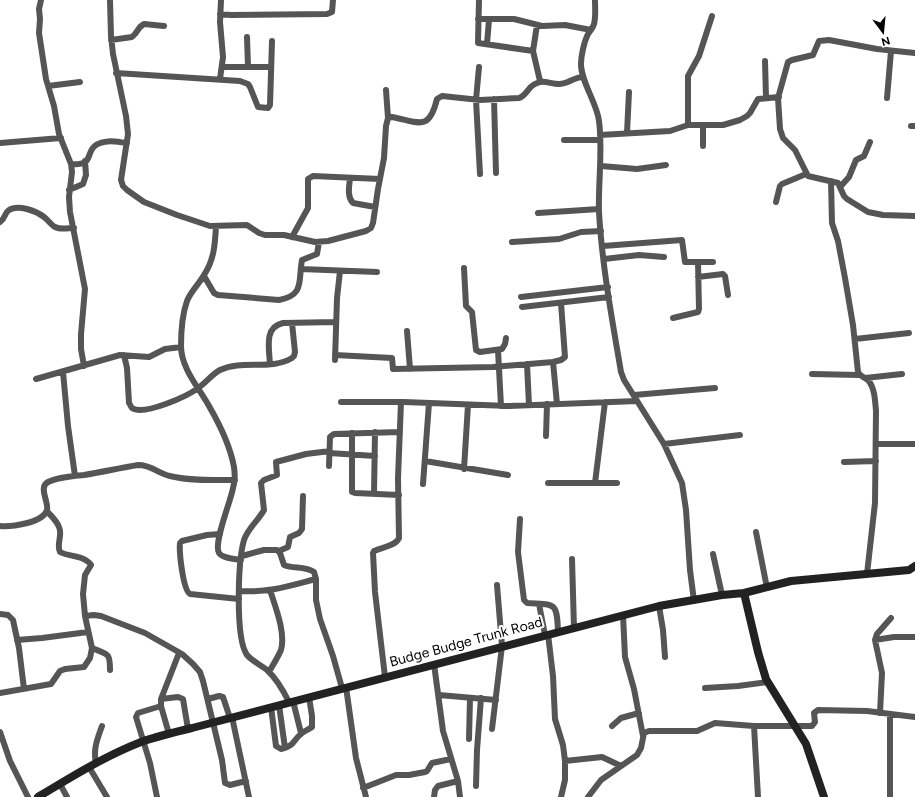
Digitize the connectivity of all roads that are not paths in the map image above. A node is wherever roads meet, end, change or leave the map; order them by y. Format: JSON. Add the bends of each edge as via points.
{"nodes":[{"id":1,"x":41,"y":0,"type":"edge"},
{"id":2,"x":110,"y":0,"type":"edge"},
{"id":3,"x":221,"y":0,"type":"edge"},
{"id":4,"x":333,"y":0,"type":"edge"},
{"id":5,"x":479,"y":0,"type":"edge"},
{"id":6,"x":595,"y":0,"type":"edge"},
{"id":7,"x":220,"y":14,"type":"junction"},
{"id":8,"x":712,"y":16,"type":"dead end"},
{"id":9,"x":478,"y":19,"type":"junction"},
{"id":10,"x":489,"y":20,"type":"junction"},
{"id":11,"x":537,"y":25,"type":"junction"},
{"id":12,"x":164,"y":26,"type":"dead end"},
{"id":13,"x":591,"y":30,"type":"junction"},
{"id":14,"x":247,"y":37,"type":"dead end"},
{"id":15,"x":111,"y":40,"type":"junction"},
{"id":16,"x":272,"y":41,"type":"dead end"},
{"id":17,"x":487,"y":44,"type":"junction"},
{"id":18,"x":533,"y":51,"type":"junction"},
{"id":19,"x":891,"y":51,"type":"junction"},
{"id":20,"x":915,"y":53,"type":"edge"},
{"id":21,"x":765,"y":61,"type":"dead end"},
{"id":22,"x":479,"y":66,"type":"dead end"},
{"id":23,"x":222,"y":67,"type":"junction"},
{"id":24,"x":248,"y":67,"type":"junction"},
{"id":25,"x":271,"y":67,"type":"junction"},
{"id":26,"x":116,"y":73,"type":"junction"},
{"id":27,"x":583,"y":77,"type":"junction"},
{"id":28,"x":220,"y":79,"type":"junction"},
{"id":29,"x":540,"y":81,"type":"junction"},
{"id":30,"x":80,"y":82,"type":"dead end"},
{"id":31,"x":48,"y":86,"type":"junction"},
{"id":32,"x":386,"y":90,"type":"dead end"},
{"id":33,"x":629,"y":92,"type":"dead end"},
{"id":34,"x":779,"y":96,"type":"junction"},
{"id":35,"x":766,"y":98,"type":"junction"},
{"id":36,"x":887,"y":98,"type":"dead end"},
{"id":37,"x":494,"y":99,"type":"junction"},
{"id":38,"x":476,"y":100,"type":"junction"},
{"id":39,"x":388,"y":118,"type":"junction"},
{"id":40,"x":688,"y":124,"type":"junction"},
{"id":41,"x":704,"y":125,"type":"junction"},
{"id":42,"x":627,"y":133,"type":"junction"},
{"id":43,"x":600,"y":137,"type":"junction"},
{"id":44,"x":61,"y":138,"type":"junction"},
{"id":45,"x":564,"y":140,"type":"dead end"},
{"id":46,"x":870,"y":142,"type":"dead end"},
{"id":47,"x":0,"y":143,"type":"edge"},
{"id":48,"x":127,"y":143,"type":"junction"},
{"id":49,"x":703,"y":146,"type":"dead end"},
{"id":50,"x":85,"y":161,"type":"junction"},
{"id":51,"x":71,"y":164,"type":"junction"},
{"id":52,"x":666,"y":165,"type":"dead end"},
{"id":53,"x":601,"y":166,"type":"junction"},
{"id":54,"x":496,"y":173,"type":"dead end"},
{"id":55,"x":480,"y":174,"type":"dead end"},
{"id":56,"x":806,"y":174,"type":"junction"},
{"id":57,"x":350,"y":178,"type":"junction"},
{"id":58,"x":380,"y":180,"type":"junction"},
{"id":59,"x":831,"y":181,"type":"junction"},
{"id":60,"x":841,"y":186,"type":"junction"},
{"id":61,"x":69,"y":190,"type":"junction"},
{"id":62,"x":776,"y":202,"type":"dead end"},
{"id":63,"x":375,"y":207,"type":"junction"},
{"id":64,"x":599,"y":209,"type":"junction"},
{"id":65,"x":538,"y":213,"type":"dead end"},
{"id":66,"x":915,"y":216,"type":"edge"},
{"id":67,"x":0,"y":222,"type":"edge"},
{"id":68,"x":216,"y":226,"type":"junction"},
{"id":69,"x":74,"y":228,"type":"junction"},
{"id":70,"x":600,"y":231,"type":"junction"},
{"id":71,"x":292,"y":237,"type":"junction"},
{"id":72,"x":320,"y":242,"type":"junction"},
{"id":73,"x":512,"y":242,"type":"dead end"},
{"id":74,"x":602,"y":246,"type":"junction"},
{"id":75,"x":664,"y":257,"type":"dead end"},
{"id":76,"x":604,"y":259,"type":"junction"},
{"id":77,"x":698,"y":262,"type":"junction"},
{"id":78,"x":713,"y":262,"type":"dead end"},
{"id":79,"x":464,"y":268,"type":"dead end"},
{"id":80,"x":301,"y":269,"type":"junction"},
{"id":81,"x":340,"y":271,"type":"junction"},
{"id":82,"x":377,"y":272,"type":"dead end"},
{"id":83,"x":204,"y":276,"type":"junction"},
{"id":84,"x":698,"y":277,"type":"junction"},
{"id":85,"x":608,"y":287,"type":"junction"},
{"id":86,"x":728,"y":295,"type":"dead end"},
{"id":87,"x":521,"y":297,"type":"dead end"},
{"id":88,"x":609,"y":297,"type":"junction"},
{"id":89,"x":561,"y":303,"type":"junction"},
{"id":90,"x":522,"y":307,"type":"dead end"},
{"id":91,"x":673,"y":318,"type":"dead end"},
{"id":92,"x":336,"y":322,"type":"junction"},
{"id":93,"x":292,"y":323,"type":"junction"},
{"id":94,"x":407,"y":331,"type":"dead end"},
{"id":95,"x":909,"y":333,"type":"dead end"},
{"id":96,"x":506,"y":338,"type":"dead end"},
{"id":97,"x":855,"y":339,"type":"junction"},
{"id":98,"x":181,"y":347,"type":"junction"},
{"id":99,"x":498,"y":350,"type":"junction"},
{"id":100,"x":124,"y":355,"type":"junction"},
{"id":101,"x":553,"y":362,"type":"junction"},
{"id":102,"x":270,"y":364,"type":"junction"},
{"id":103,"x":527,"y":364,"type":"junction"},
{"id":104,"x":84,"y":366,"type":"junction"},
{"id":105,"x":499,"y":366,"type":"junction"},
{"id":106,"x":410,"y":369,"type":"junction"},
{"id":107,"x":63,"y":372,"type":"junction"},
{"id":108,"x":812,"y":374,"type":"dead end"},
{"id":109,"x":902,"y":374,"type":"dead end"},
{"id":110,"x":859,"y":375,"type":"junction"},
{"id":111,"x":865,"y":378,"type":"junction"},
{"id":112,"x":36,"y":379,"type":"dead end"},
{"id":113,"x":198,"y":388,"type":"junction"},
{"id":114,"x":714,"y":388,"type":"dead end"},
{"id":115,"x":634,"y":395,"type":"junction"},
{"id":116,"x":637,"y":401,"type":"junction"},
{"id":117,"x":342,"y":402,"type":"dead end"},
{"id":118,"x":401,"y":402,"type":"junction"},
{"id":119,"x":604,"y":402,"type":"junction"},
{"id":120,"x":429,"y":403,"type":"junction"},
{"id":121,"x":547,"y":404,"type":"junction"},
{"id":122,"x":557,"y":404,"type":"junction"},
{"id":123,"x":468,"y":405,"type":"junction"},
{"id":124,"x":529,"y":405,"type":"junction"},
{"id":125,"x":501,"y":406,"type":"junction"},
{"id":126,"x":375,"y":432,"type":"junction"},
{"id":127,"x":400,"y":432,"type":"junction"},
{"id":128,"x":352,"y":433,"type":"junction"},
{"id":129,"x":740,"y":435,"type":"dead end"},
{"id":130,"x":546,"y":436,"type":"dead end"},
{"id":131,"x":664,"y":444,"type":"junction"},
{"id":132,"x":876,"y":444,"type":"junction"},
{"id":133,"x":915,"y":444,"type":"edge"},
{"id":134,"x":330,"y":452,"type":"junction"},
{"id":135,"x":351,"y":454,"type":"junction"},
{"id":136,"x":375,"y":456,"type":"junction"},
{"id":137,"x":425,"y":461,"type":"junction"},
{"id":138,"x":876,"y":461,"type":"junction"},
{"id":139,"x":844,"y":462,"type":"dead end"},
{"id":140,"x":329,"y":466,"type":"dead end"},
{"id":141,"x":464,"y":469,"type":"junction"},
{"id":142,"x":508,"y":475,"type":"dead end"},
{"id":143,"x":75,"y":476,"type":"junction"},
{"id":144,"x":235,"y":480,"type":"junction"},
{"id":145,"x":548,"y":483,"type":"dead end"},
{"id":146,"x":595,"y":483,"type":"junction"},
{"id":147,"x":617,"y":483,"type":"dead end"},
{"id":148,"x":423,"y":484,"type":"dead end"},
{"id":149,"x":374,"y":494,"type":"junction"},
{"id":150,"x":399,"y":495,"type":"junction"},
{"id":151,"x":303,"y":496,"type":"dead end"},
{"id":152,"x":47,"y":511,"type":"junction"},
{"id":153,"x":520,"y":519,"type":"dead end"},
{"id":154,"x":0,"y":526,"type":"edge"},
{"id":155,"x":756,"y":532,"type":"dead end"},
{"id":156,"x":220,"y":534,"type":"junction"},
{"id":157,"x":279,"y":551,"type":"junction"},
{"id":158,"x":713,"y":554,"type":"dead end"},
{"id":159,"x":242,"y":558,"type":"junction"},
{"id":160,"x":572,"y":559,"type":"dead end"},
{"id":161,"x":913,"y":569,"type":"edge"},
{"id":162,"x":867,"y":574,"type":"junction"},
{"id":163,"x":316,"y":579,"type":"junction"},
{"id":164,"x":497,"y":585,"type":"dead end"},
{"id":165,"x":766,"y":588,"type":"junction"},
{"id":166,"x":239,"y":590,"type":"junction"},
{"id":167,"x":270,"y":590,"type":"junction"},
{"id":168,"x":744,"y":593,"type":"junction"},
{"id":169,"x":722,"y":595,"type":"junction"},
{"id":170,"x":239,"y":599,"type":"junction"},
{"id":171,"x":694,"y":601,"type":"junction"},
{"id":172,"x":539,"y":604,"type":"junction"},
{"id":173,"x":659,"y":606,"type":"junction"},
{"id":174,"x":0,"y":614,"type":"edge"},
{"id":175,"x":623,"y":615,"type":"junction"},
{"id":176,"x":84,"y":616,"type":"junction"},
{"id":177,"x":891,"y":618,"type":"dead end"},
{"id":178,"x":574,"y":628,"type":"junction"},
{"id":179,"x":88,"y":632,"type":"junction"},
{"id":180,"x":558,"y":632,"type":"junction"},
{"id":181,"x":547,"y":635,"type":"junction"},
{"id":182,"x":915,"y":637,"type":"edge"},
{"id":183,"x":17,"y":640,"type":"junction"},
{"id":184,"x":875,"y":640,"type":"junction"},
{"id":185,"x":502,"y":646,"type":"junction"},
{"id":186,"x":92,"y":648,"type":"junction"},
{"id":187,"x":179,"y":653,"type":"junction"},
{"id":188,"x":665,"y":657,"type":"dead end"},
{"id":189,"x":434,"y":664,"type":"junction"},
{"id":190,"x":110,"y":670,"type":"dead end"},
{"id":191,"x":269,"y":672,"type":"junction"},
{"id":192,"x":385,"y":677,"type":"junction"},
{"id":193,"x":768,"y":682,"type":"junction"},
{"id":194,"x":344,"y":688,"type":"junction"},
{"id":195,"x":705,"y":688,"type":"dead end"},
{"id":196,"x":24,"y":689,"type":"junction"},
{"id":197,"x":0,"y":694,"type":"edge"},
{"id":198,"x":439,"y":695,"type":"junction"},
{"id":199,"x":309,"y":697,"type":"junction"},
{"id":200,"x":470,"y":698,"type":"junction"},
{"id":201,"x":481,"y":698,"type":"junction"},
{"id":202,"x":208,"y":699,"type":"junction"},
{"id":203,"x":496,"y":700,"type":"junction"},
{"id":204,"x":291,"y":702,"type":"junction"},
{"id":205,"x":161,"y":703,"type":"junction"},
{"id":206,"x":275,"y":706,"type":"junction"},
{"id":207,"x":639,"y":713,"type":"junction"},
{"id":208,"x":880,"y":714,"type":"junction"},
{"id":209,"x":890,"y":715,"type":"junction"},
{"id":210,"x":915,"y":717,"type":"edge"},
{"id":211,"x":231,"y":718,"type":"junction"},
{"id":212,"x":213,"y":722,"type":"junction"},
{"id":213,"x":102,"y":726,"type":"dead end"},
{"id":214,"x":612,"y":726,"type":"dead end"},
{"id":215,"x":754,"y":726,"type":"junction"},
{"id":216,"x":796,"y":727,"type":"junction"},
{"id":217,"x":188,"y":729,"type":"junction"},
{"id":218,"x":492,"y":730,"type":"dead end"},
{"id":219,"x":0,"y":732,"type":"edge"},
{"id":220,"x":168,"y":734,"type":"junction"},
{"id":221,"x":301,"y":734,"type":"junction"},
{"id":222,"x":643,"y":736,"type":"junction"},
{"id":223,"x":469,"y":739,"type":"dead end"},
{"id":224,"x":143,"y":742,"type":"junction"},
{"id":225,"x":451,"y":759,"type":"junction"},
{"id":226,"x":565,"y":761,"type":"junction"},
{"id":227,"x":93,"y":766,"type":"junction"},
{"id":228,"x":621,"y":766,"type":"junction"},
{"id":229,"x":246,"y":781,"type":"junction"},
{"id":230,"x":458,"y":781,"type":"junction"},
{"id":231,"x":60,"y":784,"type":"junction"},
{"id":232,"x":476,"y":786,"type":"dead end"},
{"id":233,"x":363,"y":788,"type":"junction"},
{"id":234,"x":28,"y":797,"type":"edge"},
{"id":235,"x":39,"y":797,"type":"edge"},
{"id":236,"x":67,"y":797,"type":"edge"},
{"id":237,"x":107,"y":797,"type":"edge"},
{"id":238,"x":158,"y":797,"type":"edge"},
{"id":239,"x":249,"y":797,"type":"edge"},
{"id":240,"x":366,"y":797,"type":"edge"},
{"id":241,"x":434,"y":797,"type":"edge"},
{"id":242,"x":460,"y":797,"type":"edge"},
{"id":243,"x":560,"y":797,"type":"edge"},
{"id":244,"x":588,"y":797,"type":"edge"},
{"id":245,"x":758,"y":797,"type":"edge"},
{"id":246,"x":824,"y":797,"type":"edge"},
{"id":247,"x":890,"y":797,"type":"edge"}],
"edges":[{"from":1,"to":31,"type":"street","via":[[38,33]]},
{"from":2,"to":15,"type":"street"},
{"from":3,"to":7,"type":"street"},
{"from":4,"to":7,"type":"street","via":[[333,10],[327,14]]},
{"from":5,"to":9,"type":"street"},
{"from":6,"to":13,"type":"street","via":[[594,24]]},
{"from":7,"to":23,"type":"street"},
{"from":8,"to":40,"type":"street","via":[[688,76]]},
{"from":9,"to":10,"type":"street"},
{"from":9,"to":17,"type":"street","via":[[478,43]]},
{"from":10,"to":11,"type":"street","via":[[514,19]]},
{"from":10,"to":17,"type":"street"},
{"from":11,"to":13,"type":"street","via":[[565,25]]},
{"from":11,"to":18,"type":"street"},
{"from":12,"to":15,"type":"street","via":[[144,24],[132,37]]},
{"from":13,"to":27,"type":"street","via":[[581,62]]},
{"from":14,"to":24,"type":"street"},
{"from":15,"to":26,"type":"street"},
{"from":16,"to":25,"type":"street"},
{"from":17,"to":18,"type":"street"},
{"from":18,"to":29,"type":"street"},
{"from":19,"to":20,"type":"street"},
{"from":19,"to":34,"type":"street","via":[[829,40],[819,41],[811,56],[788,62]]},
{"from":19,"to":36,"type":"street"},
{"from":21,"to":35,"type":"street"},
{"from":22,"to":38,"type":"street"},
{"from":23,"to":24,"type":"street"},
{"from":23,"to":28,"type":"street"},
{"from":24,"to":25,"type":"street"},
{"from":25,"to":28,"type":"street","via":[[268,108],[258,107],[248,84]]},
{"from":26,"to":28,"type":"street"},
{"from":26,"to":48,"type":"street","via":[[126,116]]},
{"from":27,"to":29,"type":"street","via":[[562,84]]},
{"from":27,"to":43,"type":"street","via":[[597,110]]},
{"from":29,"to":37,"type":"street","via":[[521,97]]},
{"from":30,"to":31,"type":"street"},
{"from":31,"to":44,"type":"street"},
{"from":32,"to":39,"type":"street"},
{"from":33,"to":42,"type":"street"},
{"from":34,"to":35,"type":"street"},
{"from":34,"to":56,"type":"street","via":[[780,129],[795,150]]},
{"from":35,"to":41,"type":"street","via":[[758,100],[750,113],[740,120],[723,125]]},
{"from":37,"to":38,"type":"street"},
{"from":37,"to":54,"type":"street"},
{"from":38,"to":39,"type":"street","via":[[439,97],[433,114],[429,120],[422,123]]},
{"from":38,"to":55,"type":"street"},
{"from":39,"to":58,"type":"street"},
{"from":40,"to":41,"type":"street"},
{"from":40,"to":42,"type":"street","via":[[670,131]]},
{"from":41,"to":49,"type":"street"},
{"from":42,"to":43,"type":"street"},
{"from":43,"to":45,"type":"street"},
{"from":43,"to":53,"type":"street"},
{"from":44,"to":47,"type":"street"},
{"from":44,"to":51,"type":"street"},
{"from":46,"to":60,"type":"street","via":[[864,156],[856,160],[849,177]]},
{"from":48,"to":50,"type":"street","via":[[100,143],[92,148]]},
{"from":48,"to":68,"type":"street","via":[[121,176],[127,190],[138,199],[177,215]]},
{"from":50,"to":51,"type":"street"},
{"from":50,"to":61,"type":"street","via":[[86,175],[83,184]]},
{"from":51,"to":61,"type":"street"},
{"from":52,"to":53,"type":"street","via":[[637,169]]},
{"from":53,"to":64,"type":"street"},
{"from":56,"to":59,"type":"street"},
{"from":56,"to":62,"type":"street","via":[[782,184]]},
{"from":57,"to":58,"type":"street"},
{"from":57,"to":63,"type":"street","via":[[351,202]]},
{"from":57,"to":71,"type":"street","via":[[313,176],[308,179],[308,208]]},
{"from":58,"to":63,"type":"street"},
{"from":59,"to":60,"type":"street"},
{"from":59,"to":97,"type":"street","via":[[832,223],[838,241]]},
{"from":60,"to":66,"type":"street","via":[[847,200],[868,212]]},
{"from":61,"to":69,"type":"street"},
{"from":63,"to":72,"type":"street","via":[[373,223],[366,232]]},
{"from":64,"to":65,"type":"street"},
{"from":64,"to":70,"type":"street"},
{"from":67,"to":69,"type":"street","via":[[10,209],[23,208],[38,213],[58,228]]},
{"from":68,"to":71,"type":"street","via":[[247,225],[265,235]]},
{"from":68,"to":83,"type":"street","via":[[213,256]]},
{"from":69,"to":104,"type":"street","via":[[85,289],[81,334]]},
{"from":70,"to":73,"type":"street"},
{"from":70,"to":74,"type":"street"},
{"from":71,"to":72,"type":"street"},
{"from":72,"to":80,"type":"street","via":[[317,254],[302,260]]},
{"from":74,"to":76,"type":"street"},
{"from":74,"to":77,"type":"street","via":[[682,240],[685,262]]},
{"from":75,"to":76,"type":"street","via":[[639,255]]},
{"from":76,"to":85,"type":"street"},
{"from":77,"to":78,"type":"street"},
{"from":77,"to":84,"type":"street"},
{"from":79,"to":99,"type":"street","via":[[466,306],[472,312],[476,350]]},
{"from":80,"to":81,"type":"street"},
{"from":80,"to":83,"type":"street","via":[[298,291],[288,299],[279,300],[218,295],[214,293]]},
{"from":81,"to":82,"type":"street"},
{"from":81,"to":92,"type":"street"},
{"from":83,"to":98,"type":"street","via":[[187,302],[183,315]]},
{"from":84,"to":86,"type":"street","via":[[723,274]]},
{"from":84,"to":91,"type":"street","via":[[698,312]]},
{"from":85,"to":87,"type":"street"},
{"from":85,"to":88,"type":"street"},
{"from":88,"to":89,"type":"street"},
{"from":88,"to":115,"type":"street","via":[[621,372]]},
{"from":89,"to":90,"type":"street"},
{"from":89,"to":101,"type":"street","via":[[565,357]]},
{"from":92,"to":93,"type":"street"},
{"from":92,"to":106,"type":"street","via":[[335,358],[392,358],[393,369]]},
{"from":93,"to":102,"type":"street","via":[[277,324],[272,329],[269,346]]},
{"from":93,"to":102,"type":"street","via":[[294,356],[289,360]]},
{"from":94,"to":106,"type":"street"},
{"from":95,"to":97,"type":"street"},
{"from":96,"to":99,"type":"street","via":[[504,348]]},
{"from":97,"to":110,"type":"street"},
{"from":98,"to":100,"type":"street","via":[[165,349],[149,357]]},
{"from":98,"to":113,"type":"street","via":[[182,358]]},
{"from":99,"to":105,"type":"street"},
{"from":100,"to":104,"type":"street"},
{"from":100,"to":113,"type":"street","via":[[128,397],[134,409],[146,409],[175,401]]},
{"from":101,"to":103,"type":"street"},
{"from":101,"to":122,"type":"street"},
{"from":102,"to":113,"type":"street","via":[[247,364],[219,370]]},
{"from":103,"to":105,"type":"street"},
{"from":103,"to":124,"type":"street"},
{"from":104,"to":107,"type":"street"},
{"from":105,"to":106,"type":"street"},
{"from":105,"to":125,"type":"street"},
{"from":107,"to":112,"type":"street"},
{"from":107,"to":143,"type":"street"},
{"from":108,"to":110,"type":"street"},
{"from":109,"to":111,"type":"street"},
{"from":110,"to":111,"type":"street"},
{"from":111,"to":132,"type":"street","via":[[874,397]]},
{"from":113,"to":144,"type":"street","via":[[220,425],[232,458]]},
{"from":114,"to":115,"type":"street"},
{"from":115,"to":116,"type":"street"},
{"from":116,"to":119,"type":"street"},
{"from":116,"to":131,"type":"street"},
{"from":117,"to":118,"type":"street"},
{"from":118,"to":120,"type":"street"},
{"from":118,"to":127,"type":"street"},
{"from":119,"to":122,"type":"street"},
{"from":119,"to":146,"type":"street"},
{"from":120,"to":123,"type":"street"},
{"from":120,"to":137,"type":"street"},
{"from":121,"to":122,"type":"street"},
{"from":121,"to":124,"type":"street"},
{"from":121,"to":130,"type":"street"},
{"from":123,"to":125,"type":"street"},
{"from":123,"to":141,"type":"street"},
{"from":124,"to":125,"type":"street"},
{"from":126,"to":127,"type":"street"},
{"from":126,"to":128,"type":"street"},
{"from":126,"to":136,"type":"street"},
{"from":127,"to":150,"type":"street"},
{"from":128,"to":134,"type":"street","via":[[332,435]]},
{"from":128,"to":135,"type":"street"},
{"from":129,"to":131,"type":"street"},
{"from":131,"to":171,"type":"street","via":[[682,483]]},
{"from":132,"to":133,"type":"street"},
{"from":132,"to":138,"type":"street"},
{"from":134,"to":135,"type":"street"},
{"from":134,"to":140,"type":"street"},
{"from":134,"to":159,"type":"street","via":[[306,454],[276,462],[277,475],[261,483],[264,510],[247,533]]},
{"from":135,"to":136,"type":"street"},
{"from":135,"to":149,"type":"street","via":[[352,492]]},
{"from":136,"to":149,"type":"street"},
{"from":137,"to":141,"type":"street"},
{"from":137,"to":148,"type":"street"},
{"from":138,"to":139,"type":"street"},
{"from":138,"to":162,"type":"street","via":[[875,503]]},
{"from":141,"to":142,"type":"street"},
{"from":143,"to":144,"type":"street","via":[[146,465],[170,476]]},
{"from":143,"to":152,"type":"street","via":[[46,483],[44,487]]},
{"from":144,"to":156,"type":"street"},
{"from":145,"to":146,"type":"street"},
{"from":146,"to":147,"type":"street"},
{"from":149,"to":150,"type":"street"},
{"from":150,"to":192,"type":"street","via":[[398,541],[373,553]]},
{"from":151,"to":157,"type":"street","via":[[302,529],[290,537],[288,547]]},
{"from":152,"to":154,"type":"street","via":[[44,515],[21,525]]},
{"from":152,"to":176,"type":"street","via":[[59,526],[60,552],[88,561],[90,565],[84,580]]},
{"from":153,"to":172,"type":"street","via":[[518,552],[524,600],[526,603]]},
{"from":155,"to":165,"type":"street"},
{"from":156,"to":159,"type":"street","via":[[219,554]]},
{"from":156,"to":170,"type":"street","via":[[180,543],[186,591],[190,594]]},
{"from":157,"to":159,"type":"street","via":[[264,550]]},
{"from":157,"to":163,"type":"street","via":[[284,565],[312,570]]},
{"from":158,"to":169,"type":"street"},
{"from":159,"to":166,"type":"street"},
{"from":160,"to":178,"type":"street"},
{"from":161,"to":162,"type":"main road","name":"Budge Budge Trunk Road"},
{"from":162,"to":165,"type":"main road","name":"Budge Budge Trunk Road","via":[[792,581]]},
{"from":163,"to":167,"type":"street"},
{"from":163,"to":194,"type":"street","via":[[316,600],[320,620]]},
{"from":164,"to":185,"type":"street"},
{"from":165,"to":168,"type":"main road","name":"Budge Budge Trunk Road"},
{"from":166,"to":167,"type":"street"},
{"from":166,"to":170,"type":"street"},
{"from":167,"to":191,"type":"street","via":[[282,641],[281,649]]},
{"from":168,"to":169,"type":"main road","name":"Budge Budge Trunk Road"},
{"from":168,"to":193,"type":"main road"},
{"from":169,"to":171,"type":"main road","name":"Budge Budge Trunk Road"},
{"from":170,"to":191,"type":"street","via":[[240,634],[245,650],[248,656]]},
{"from":171,"to":173,"type":"main road","name":"Budge Budge Trunk Road"},
{"from":172,"to":180,"type":"street","via":[[553,606],[557,612]]},
{"from":172,"to":181,"type":"street"},
{"from":173,"to":175,"type":"main road","name":"Budge Budge Trunk Road"},
{"from":173,"to":188,"type":"street"},
{"from":174,"to":183,"type":"street","via":[[12,618]]},
{"from":175,"to":178,"type":"main road","name":"Budge Budge Trunk Road"},
{"from":175,"to":207,"type":"street","via":[[625,657]]},
{"from":176,"to":179,"type":"street"},
{"from":176,"to":187,"type":"street","via":[[94,615],[145,633]]},
{"from":177,"to":184,"type":"street"},
{"from":178,"to":180,"type":"main road","name":"Budge Budge Trunk Road"},
{"from":179,"to":183,"type":"street"},
{"from":179,"to":186,"type":"street"},
{"from":180,"to":181,"type":"main road","name":"Budge Budge Trunk Road"},
{"from":181,"to":185,"type":"main road","name":"Budge Budge Trunk Road"},
{"from":181,"to":226,"type":"street","via":[[553,676],[555,719]]},
{"from":182,"to":184,"type":"street"},
{"from":183,"to":196,"type":"street"},
{"from":184,"to":208,"type":"street","via":[[882,673]]},
{"from":185,"to":189,"type":"main road","name":"Budge Budge Trunk Road"},
{"from":185,"to":203,"type":"street"},
{"from":186,"to":190,"type":"street","via":[[108,656]]},
{"from":186,"to":196,"type":"street","via":[[90,658],[84,666],[60,671],[48,685]]},
{"from":187,"to":202,"type":"street","via":[[200,672]]},
{"from":187,"to":205,"type":"street"},
{"from":189,"to":192,"type":"main road","name":"Budge Budge Trunk Road"},
{"from":189,"to":198,"type":"street"},
{"from":191,"to":204,"type":"street"},
{"from":192,"to":194,"type":"main road","name":"Budge Budge Trunk Road"},
{"from":193,"to":195,"type":"street"},
{"from":193,"to":216,"type":"main road"},
{"from":194,"to":199,"type":"main road","name":"Budge Budge Trunk Road"},
{"from":194,"to":233,"type":"street"},
{"from":196,"to":197,"type":"street"},
{"from":198,"to":200,"type":"street"},
{"from":198,"to":225,"type":"street","via":[[443,731]]},
{"from":199,"to":204,"type":"main road","name":"Budge Budge Trunk Road"},
{"from":199,"to":221,"type":"street","via":[[312,724],[310,729]]},
{"from":200,"to":201,"type":"street"},
{"from":200,"to":223,"type":"street"},
{"from":201,"to":203,"type":"street"},
{"from":201,"to":232,"type":"street"},
{"from":202,"to":211,"type":"street","via":[[222,697]]},
{"from":202,"to":212,"type":"street"},
{"from":203,"to":218,"type":"street"},
{"from":204,"to":206,"type":"main road","name":"Budge Budge Trunk Road"},
{"from":204,"to":221,"type":"street"},
{"from":205,"to":217,"type":"street","via":[[178,697],[183,699]]},
{"from":205,"to":220,"type":"street"},
{"from":205,"to":224,"type":"street","via":[[136,715]]},
{"from":206,"to":211,"type":"main road","name":"Budge Budge Trunk Road"},
{"from":206,"to":221,"type":"street","via":[[285,748],[292,745]]},
{"from":207,"to":214,"type":"street","via":[[621,718]]},
{"from":207,"to":222,"type":"street"},
{"from":208,"to":209,"type":"street"},
{"from":208,"to":216,"type":"street","via":[[852,710],[818,710],[814,713],[812,726]]},
{"from":209,"to":210,"type":"street"},
{"from":209,"to":247,"type":"street"},
{"from":211,"to":212,"type":"main road","name":"Budge Budge Trunk Road"},
{"from":211,"to":229,"type":"street"},
{"from":212,"to":217,"type":"main road","name":"Budge Budge Trunk Road"},
{"from":212,"to":229,"type":"street","via":[[225,783],[230,785]]},
{"from":213,"to":227,"type":"street","via":[[95,745]]},
{"from":215,"to":216,"type":"street"},
{"from":215,"to":222,"type":"street","via":[[715,724],[697,731],[649,731]]},
{"from":215,"to":245,"type":"street"},
{"from":216,"to":246,"type":"main road","via":[[806,744]]},
{"from":217,"to":220,"type":"main road","name":"Budge Budge Trunk Road"},
{"from":219,"to":234,"type":"street","via":[[10,761]]},
{"from":220,"to":224,"type":"main road","name":"Budge Budge Trunk Road"},
{"from":222,"to":228,"type":"street","via":[[640,752]]},
{"from":224,"to":227,"type":"main road","name":"Budge Budge Trunk Road"},
{"from":224,"to":238,"type":"street"},
{"from":225,"to":230,"type":"street"},
{"from":225,"to":233,"type":"street","via":[[432,763],[425,772],[396,775]]},
{"from":226,"to":228,"type":"street","via":[[602,757]]},
{"from":226,"to":243,"type":"street","via":[[565,780]]},
{"from":227,"to":231,"type":"main road","name":"Budge Budge Trunk Road"},
{"from":227,"to":237,"type":"street"},
{"from":228,"to":244,"type":"street","via":[[601,780]]},
{"from":229,"to":239,"type":"street"},
{"from":230,"to":241,"type":"street","via":[[438,786]]},
{"from":230,"to":242,"type":"street"},
{"from":231,"to":235,"type":"main road","name":"Budge Budge Trunk Road"},
{"from":231,"to":236,"type":"street"},
{"from":233,"to":240,"type":"street"}]}
